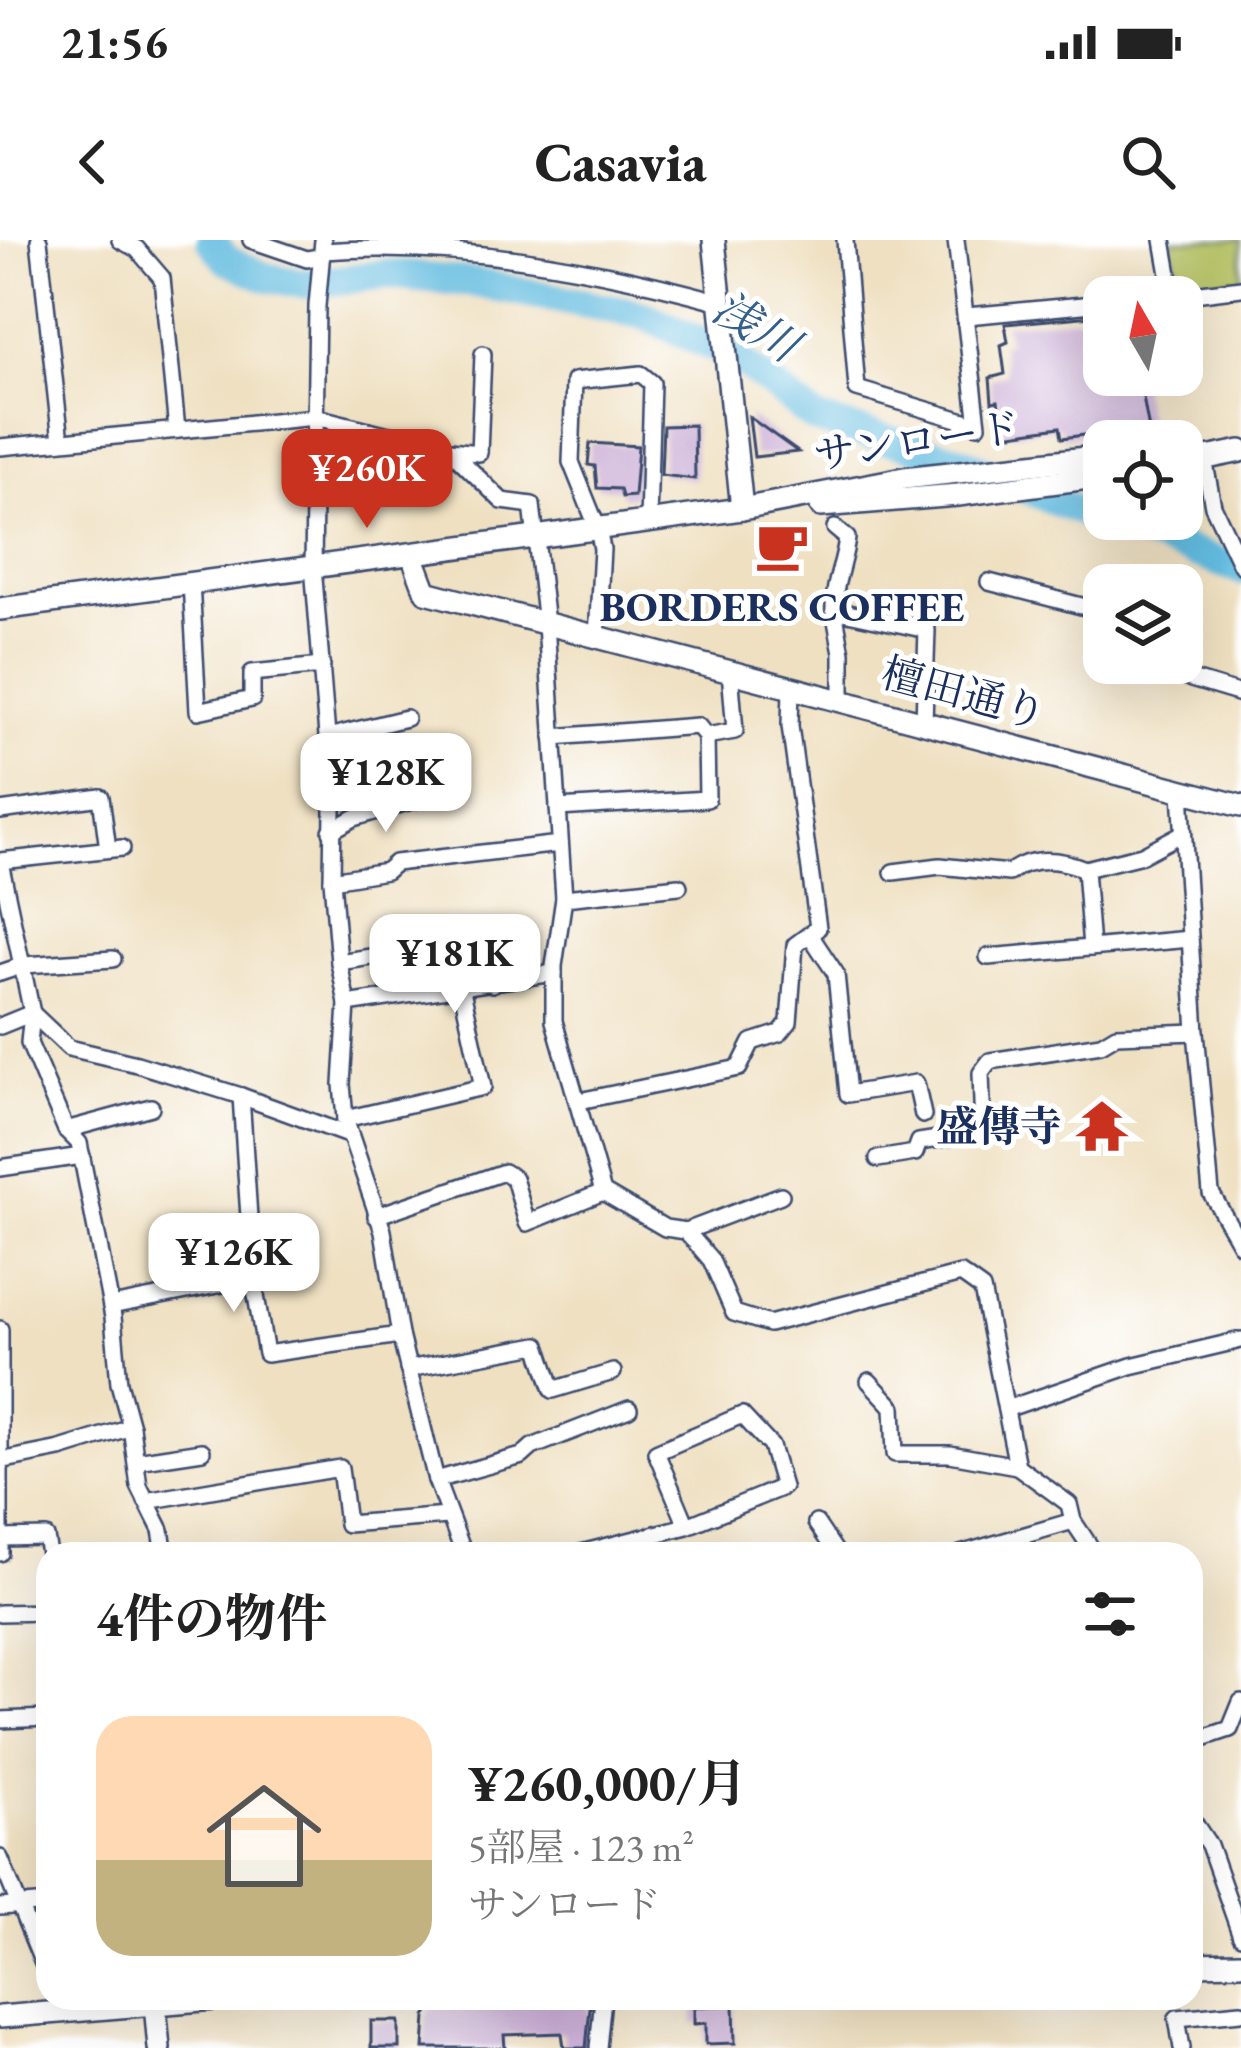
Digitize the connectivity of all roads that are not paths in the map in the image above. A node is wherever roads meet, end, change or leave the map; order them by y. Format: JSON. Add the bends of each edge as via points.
{"nodes":[{"id":1,"x":39,"y":240,"type":"edge"},
{"id":2,"x":120,"y":240,"type":"edge"},
{"id":3,"x":250,"y":240,"type":"edge"},
{"id":4,"x":714,"y":240,"type":"edge"},
{"id":5,"x":844,"y":240,"type":"edge"},
{"id":6,"x":956,"y":240,"type":"edge"},
{"id":7,"x":1163,"y":240,"type":"edge"},
{"id":8,"x":322,"y":252,"type":"edge"},
{"id":9,"x":1169,"y":276,"type":"edge"},
{"id":10,"x":1241,"y":287,"type":"edge"},
{"id":11,"x":1203,"y":293,"type":"edge"},
{"id":12,"x":1083,"y":305,"type":"edge"},
{"id":13,"x":721,"y":307,"type":"junction"},
{"id":14,"x":967,"y":316,"type":"junction"},
{"id":15,"x":483,"y":354,"type":"dead end"},
{"id":16,"x":316,"y":417,"type":"junction"},
{"id":17,"x":177,"y":430,"type":"junction"},
{"id":18,"x":61,"y":441,"type":"junction"},
{"id":19,"x":0,"y":446,"type":"edge"},
{"id":20,"x":1241,"y":447,"type":"edge"},
{"id":21,"x":450,"y":449,"type":"junction"},
{"id":22,"x":1203,"y":453,"type":"edge"},
{"id":23,"x":1083,"y":458,"type":"edge"},
{"id":24,"x":1083,"y":479,"type":"edge"},
{"id":25,"x":1203,"y":480,"type":"edge"},
{"id":26,"x":742,"y":509,"type":"junction"},
{"id":27,"x":648,"y":522,"type":"junction"},
{"id":28,"x":836,"y":528,"type":"dead end"},
{"id":29,"x":598,"y":529,"type":"junction"},
{"id":30,"x":537,"y":537,"type":"junction"},
{"id":31,"x":1237,"y":554,"type":"edge"},
{"id":32,"x":412,"y":555,"type":"junction"},
{"id":33,"x":313,"y":566,"type":"junction"},
{"id":34,"x":191,"y":582,"type":"junction"},
{"id":35,"x":989,"y":582,"type":"dead end"},
{"id":36,"x":1083,"y":606,"type":"edge"},
{"id":37,"x":0,"y":608,"type":"edge"},
{"id":38,"x":834,"y":610,"type":"junction"},
{"id":39,"x":546,"y":624,"type":"junction"},
{"id":40,"x":597,"y":637,"type":"junction"},
{"id":41,"x":322,"y":666,"type":"junction"},
{"id":42,"x":730,"y":671,"type":"junction"},
{"id":43,"x":1203,"y":683,"type":"edge"},
{"id":44,"x":791,"y":688,"type":"junction"},
{"id":45,"x":1241,"y":694,"type":"edge"},
{"id":46,"x":842,"y":700,"type":"junction"},
{"id":47,"x":406,"y":718,"type":"dead end"},
{"id":48,"x":923,"y":722,"type":"junction"},
{"id":49,"x":706,"y":736,"type":"junction"},
{"id":50,"x":328,"y":737,"type":"junction"},
{"id":51,"x":553,"y":737,"type":"junction"},
{"id":52,"x":1181,"y":792,"type":"junction"},
{"id":53,"x":425,"y":797,"type":"dead end"},
{"id":54,"x":1241,"y":806,"type":"edge"},
{"id":55,"x":558,"y":808,"type":"junction"},
{"id":56,"x":0,"y":812,"type":"edge"},
{"id":57,"x":331,"y":831,"type":"junction"},
{"id":58,"x":1183,"y":833,"type":"junction"},
{"id":59,"x":560,"y":844,"type":"junction"},
{"id":60,"x":0,"y":861,"type":"edge"},
{"id":61,"x":1085,"y":869,"type":"junction"},
{"id":62,"x":893,"y":872,"type":"dead end"},
{"id":63,"x":332,"y":880,"type":"junction"},
{"id":64,"x":679,"y":886,"type":"dead end"},
{"id":65,"x":564,"y":898,"type":"junction"},
{"id":66,"x":810,"y":935,"type":"junction"},
{"id":67,"x":1190,"y":939,"type":"junction"},
{"id":68,"x":1090,"y":948,"type":"junction"},
{"id":69,"x":988,"y":957,"type":"dead end"},
{"id":70,"x":113,"y":959,"type":"dead end"},
{"id":71,"x":339,"y":962,"type":"junction"},
{"id":72,"x":24,"y":965,"type":"junction"},
{"id":73,"x":0,"y":973,"type":"edge"},
{"id":74,"x":554,"y":973,"type":"junction"},
{"id":75,"x":492,"y":984,"type":"junction"},
{"id":76,"x":462,"y":990,"type":"junction"},
{"id":77,"x":347,"y":1004,"type":"junction"},
{"id":78,"x":32,"y":1013,"type":"junction"},
{"id":79,"x":0,"y":1026,"type":"edge"},
{"id":80,"x":1196,"y":1032,"type":"junction"},
{"id":81,"x":241,"y":1096,"type":"junction"},
{"id":82,"x":579,"y":1101,"type":"junction"},
{"id":83,"x":151,"y":1107,"type":"dead end"},
{"id":84,"x":922,"y":1115,"type":"dead end"},
{"id":85,"x":347,"y":1127,"type":"junction"},
{"id":86,"x":66,"y":1130,"type":"junction"},
{"id":87,"x":82,"y":1156,"type":"junction"},
{"id":88,"x":878,"y":1159,"type":"dead end"},
{"id":89,"x":0,"y":1168,"type":"edge"},
{"id":90,"x":603,"y":1192,"type":"junction"},
{"id":91,"x":781,"y":1196,"type":"dead end"},
{"id":92,"x":376,"y":1216,"type":"junction"},
{"id":93,"x":686,"y":1232,"type":"junction"},
{"id":94,"x":1241,"y":1245,"type":"edge"},
{"id":95,"x":254,"y":1279,"type":"junction"},
{"id":96,"x":111,"y":1306,"type":"junction"},
{"id":97,"x":0,"y":1329,"type":"edge"},
{"id":98,"x":400,"y":1335,"type":"junction"},
{"id":99,"x":1241,"y":1340,"type":"edge"},
{"id":100,"x":408,"y":1369,"type":"junction"},
{"id":101,"x":613,"y":1372,"type":"dead end"},
{"id":102,"x":869,"y":1381,"type":"dead end"},
{"id":103,"x":629,"y":1409,"type":"dead end"},
{"id":104,"x":1006,"y":1409,"type":"junction"},
{"id":105,"x":131,"y":1427,"type":"junction"},
{"id":106,"x":202,"y":1451,"type":"dead end"},
{"id":107,"x":1,"y":1461,"type":"edge"},
{"id":108,"x":136,"y":1461,"type":"junction"},
{"id":109,"x":1017,"y":1466,"type":"junction"},
{"id":110,"x":436,"y":1480,"type":"junction"},
{"id":111,"x":146,"y":1501,"type":"junction"},
{"id":112,"x":447,"y":1516,"type":"junction"},
{"id":113,"x":1073,"y":1521,"type":"junction"},
{"id":114,"x":816,"y":1523,"type":"dead end"},
{"id":115,"x":687,"y":1526,"type":"junction"},
{"id":116,"x":1,"y":1538,"type":"edge"},
{"id":117,"x":47,"y":1542,"type":"edge"},
{"id":118,"x":163,"y":1542,"type":"edge"},
{"id":119,"x":459,"y":1542,"type":"edge"},
{"id":120,"x":625,"y":1542,"type":"edge"},
{"id":121,"x":829,"y":1542,"type":"edge"},
{"id":122,"x":1001,"y":1542,"type":"edge"},
{"id":123,"x":1087,"y":1542,"type":"edge"},
{"id":124,"x":0,"y":1553,"type":"edge"},
{"id":125,"x":36,"y":1612,"type":"edge"},
{"id":126,"x":0,"y":1613,"type":"edge"},
{"id":127,"x":1241,"y":1702,"type":"edge"},
{"id":128,"x":36,"y":1718,"type":"edge"},
{"id":129,"x":0,"y":1720,"type":"edge"},
{"id":130,"x":1203,"y":1738,"type":"edge"},
{"id":131,"x":1203,"y":1836,"type":"edge"},
{"id":132,"x":0,"y":1858,"type":"edge"},
{"id":133,"x":36,"y":1904,"type":"edge"},
{"id":134,"x":20,"y":1906,"type":"junction"},
{"id":135,"x":0,"y":1907,"type":"edge"},
{"id":136,"x":1241,"y":1936,"type":"edge"},
{"id":137,"x":36,"y":1946,"type":"edge"},
{"id":138,"x":1241,"y":1963,"type":"edge"},
{"id":139,"x":1203,"y":1964,"type":"edge"},
{"id":140,"x":36,"y":2009,"type":"edge"},
{"id":141,"x":157,"y":2010,"type":"edge"},
{"id":142,"x":602,"y":2010,"type":"edge"},
{"id":143,"x":1241,"y":2012,"type":"edge"},
{"id":144,"x":0,"y":2017,"type":"edge"},
{"id":145,"x":159,"y":2048,"type":"edge"},
{"id":146,"x":598,"y":2048,"type":"edge"},
{"id":147,"x":1182,"y":2048,"type":"edge"}],
"edges":[{"from":1,"to":18,"type":"street"},
{"from":2,"to":17,"type":"street","via":[[162,278]]},
{"from":3,"to":8,"type":"street","via":[[307,259]]},
{"from":4,"to":13,"type":"street"},
{"from":5,"to":14,"type":"street","via":[[857,389],[978,425]]},
{"from":6,"to":14,"type":"street"},
{"from":7,"to":9,"type":"street"},
{"from":8,"to":13,"type":"street","via":[[382,246],[488,256],[658,284]]},
{"from":8,"to":16,"type":"street"},
{"from":10,"to":11,"type":"street"},
{"from":12,"to":14,"type":"street"},
{"from":13,"to":26,"type":"street"},
{"from":15,"to":21,"type":"street","via":[[479,453]]},
{"from":16,"to":17,"type":"street"},
{"from":16,"to":21,"type":"street"},
{"from":16,"to":33,"type":"street"},
{"from":17,"to":18,"type":"street"},
{"from":18,"to":19,"type":"street"},
{"from":20,"to":22,"type":"street"},
{"from":21,"to":30,"type":"street","via":[[502,501],[532,505]]},
{"from":23,"to":26,"type":"street","name":"サンロード","via":[[904,478]]},
{"from":24,"to":26,"type":"street","name":"サンロード"},
{"from":25,"to":31,"type":"street"},
{"from":26,"to":27,"type":"street","name":"サンロード"},
{"from":27,"to":29,"type":"street","name":"サンロード"},
{"from":27,"to":29,"type":"street","via":[[652,383],[640,374],[574,381],[571,463]]},
{"from":28,"to":38,"type":"street","via":[[847,538]]},
{"from":29,"to":30,"type":"street","name":"サンロード"},
{"from":29,"to":40,"type":"street"},
{"from":30,"to":32,"type":"street","name":"サンロード"},
{"from":30,"to":39,"type":"street"},
{"from":32,"to":33,"type":"street","name":"サンロード"},
{"from":32,"to":39,"type":"street","name":"檀田通り","via":[[426,592]]},
{"from":33,"to":34,"type":"street","name":"サンロード"},
{"from":33,"to":41,"type":"street"},
{"from":34,"to":37,"type":"street","name":"サンロード"},
{"from":34,"to":41,"type":"street","via":[[198,711],[253,699],[252,673]]},
{"from":35,"to":36,"type":"street"},
{"from":38,"to":46,"type":"street"},
{"from":38,"to":48,"type":"street","via":[[927,630]]},
{"from":39,"to":40,"type":"street","name":"檀田通り"},
{"from":39,"to":51,"type":"street"},
{"from":40,"to":42,"type":"street","name":"檀田通り"},
{"from":41,"to":50,"type":"street"},
{"from":42,"to":44,"type":"street","name":"檀田通り"},
{"from":42,"to":49,"type":"street","via":[[735,731]]},
{"from":43,"to":45,"type":"street"},
{"from":44,"to":46,"type":"street","name":"檀田通り"},
{"from":44,"to":66,"type":"street","via":[[818,928]]},
{"from":46,"to":48,"type":"street","name":"檀田通り"},
{"from":47,"to":50,"type":"street"},
{"from":48,"to":52,"type":"street","name":"檀田通り"},
{"from":49,"to":51,"type":"street","via":[[698,726]]},
{"from":49,"to":55,"type":"street","via":[[707,799]]},
{"from":50,"to":57,"type":"street"},
{"from":51,"to":55,"type":"street"},
{"from":52,"to":54,"type":"street","name":"檀田通り"},
{"from":52,"to":58,"type":"street"},
{"from":53,"to":57,"type":"street"},
{"from":55,"to":59,"type":"street"},
{"from":56,"to":60,"type":"street","via":[[101,796],[115,849]]},
{"from":57,"to":63,"type":"street"},
{"from":58,"to":61,"type":"street"},
{"from":58,"to":67,"type":"street"},
{"from":59,"to":63,"type":"street","via":[[395,862],[386,872]]},
{"from":59,"to":65,"type":"street"},
{"from":60,"to":72,"type":"street"},
{"from":61,"to":62,"type":"street","via":[[1061,859],[1019,864],[1009,873],[940,866]]},
{"from":61,"to":68,"type":"street"},
{"from":63,"to":71,"type":"street"},
{"from":64,"to":65,"type":"street"},
{"from":65,"to":74,"type":"street"},
{"from":66,"to":82,"type":"street","via":[[795,945],[789,1022],[780,1034],[752,1042],[740,1068]]},
{"from":66,"to":84,"type":"street","via":[[836,974],[848,1094],[916,1083]]},
{"from":67,"to":68,"type":"street"},
{"from":67,"to":80,"type":"street"},
{"from":68,"to":69,"type":"street"},
{"from":70,"to":72,"type":"street"},
{"from":71,"to":75,"type":"street","via":[[486,939]]},
{"from":71,"to":77,"type":"street"},
{"from":72,"to":73,"type":"street"},
{"from":72,"to":78,"type":"street"},
{"from":74,"to":75,"type":"street"},
{"from":74,"to":82,"type":"street","via":[[554,1021]]},
{"from":75,"to":76,"type":"street"},
{"from":76,"to":77,"type":"street"},
{"from":76,"to":85,"type":"street","via":[[483,1087]]},
{"from":77,"to":85,"type":"street"},
{"from":78,"to":79,"type":"street"},
{"from":78,"to":81,"type":"street","via":[[69,1048]]},
{"from":78,"to":86,"type":"street","via":[[29,1043]]},
{"from":80,"to":88,"type":"street","via":[[1116,1035],[990,1061],[981,1073],[983,1132],[919,1142],[915,1153]]},
{"from":80,"to":94,"type":"street","via":[[1211,1193]]},
{"from":81,"to":85,"type":"street"},
{"from":81,"to":95,"type":"street"},
{"from":82,"to":90,"type":"street"},
{"from":83,"to":86,"type":"street"},
{"from":85,"to":92,"type":"street"},
{"from":86,"to":87,"type":"street"},
{"from":87,"to":89,"type":"street"},
{"from":87,"to":96,"type":"street"},
{"from":90,"to":92,"type":"street","via":[[527,1223],[514,1178],[504,1172]]},
{"from":90,"to":93,"type":"street"},
{"from":91,"to":93,"type":"street"},
{"from":92,"to":98,"type":"street"},
{"from":93,"to":104,"type":"street","via":[[711,1260],[734,1313],[770,1324],[961,1274],[982,1289]]},
{"from":95,"to":96,"type":"street"},
{"from":95,"to":98,"type":"street","via":[[266,1354]]},
{"from":96,"to":105,"type":"street"},
{"from":97,"to":107,"type":"street"},
{"from":98,"to":100,"type":"street"},
{"from":99,"to":104,"type":"street","via":[[1131,1366]]},
{"from":100,"to":101,"type":"street","via":[[538,1346],[553,1390]]},
{"from":100,"to":110,"type":"street"},
{"from":102,"to":109,"type":"street","via":[[893,1407],[895,1454]]},
{"from":103,"to":110,"type":"street","via":[[522,1456]]},
{"from":104,"to":109,"type":"street"},
{"from":105,"to":107,"type":"street"},
{"from":105,"to":108,"type":"street"},
{"from":106,"to":108,"type":"street"},
{"from":107,"to":116,"type":"street"},
{"from":108,"to":111,"type":"street"},
{"from":109,"to":113,"type":"street","via":[[1069,1504]]},
{"from":110,"to":112,"type":"street"},
{"from":111,"to":112,"type":"street","via":[[340,1468],[347,1524]]},
{"from":111,"to":118,"type":"street"},
{"from":112,"to":119,"type":"street"},
{"from":113,"to":122,"type":"street"},
{"from":113,"to":123,"type":"street"},
{"from":114,"to":121,"type":"street"},
{"from":115,"to":115,"type":"street","via":[[783,1487],[771,1446],[742,1415],[656,1452]]},
{"from":115,"to":120,"type":"street"},
{"from":116,"to":117,"type":"street"},
{"from":116,"to":124,"type":"street"},
{"from":125,"to":126,"type":"street"},
{"from":127,"to":130,"type":"street","via":[[1230,1729]]},
{"from":128,"to":129,"type":"street"},
{"from":131,"to":136,"type":"street"},
{"from":132,"to":134,"type":"street"},
{"from":133,"to":134,"type":"street"},
{"from":134,"to":135,"type":"street"},
{"from":134,"to":137,"type":"street"},
{"from":138,"to":139,"type":"street"},
{"from":140,"to":144,"type":"street"},
{"from":141,"to":145,"type":"street"},
{"from":142,"to":146,"type":"street"},
{"from":143,"to":147,"type":"street","via":[[1177,2018]]}]}
